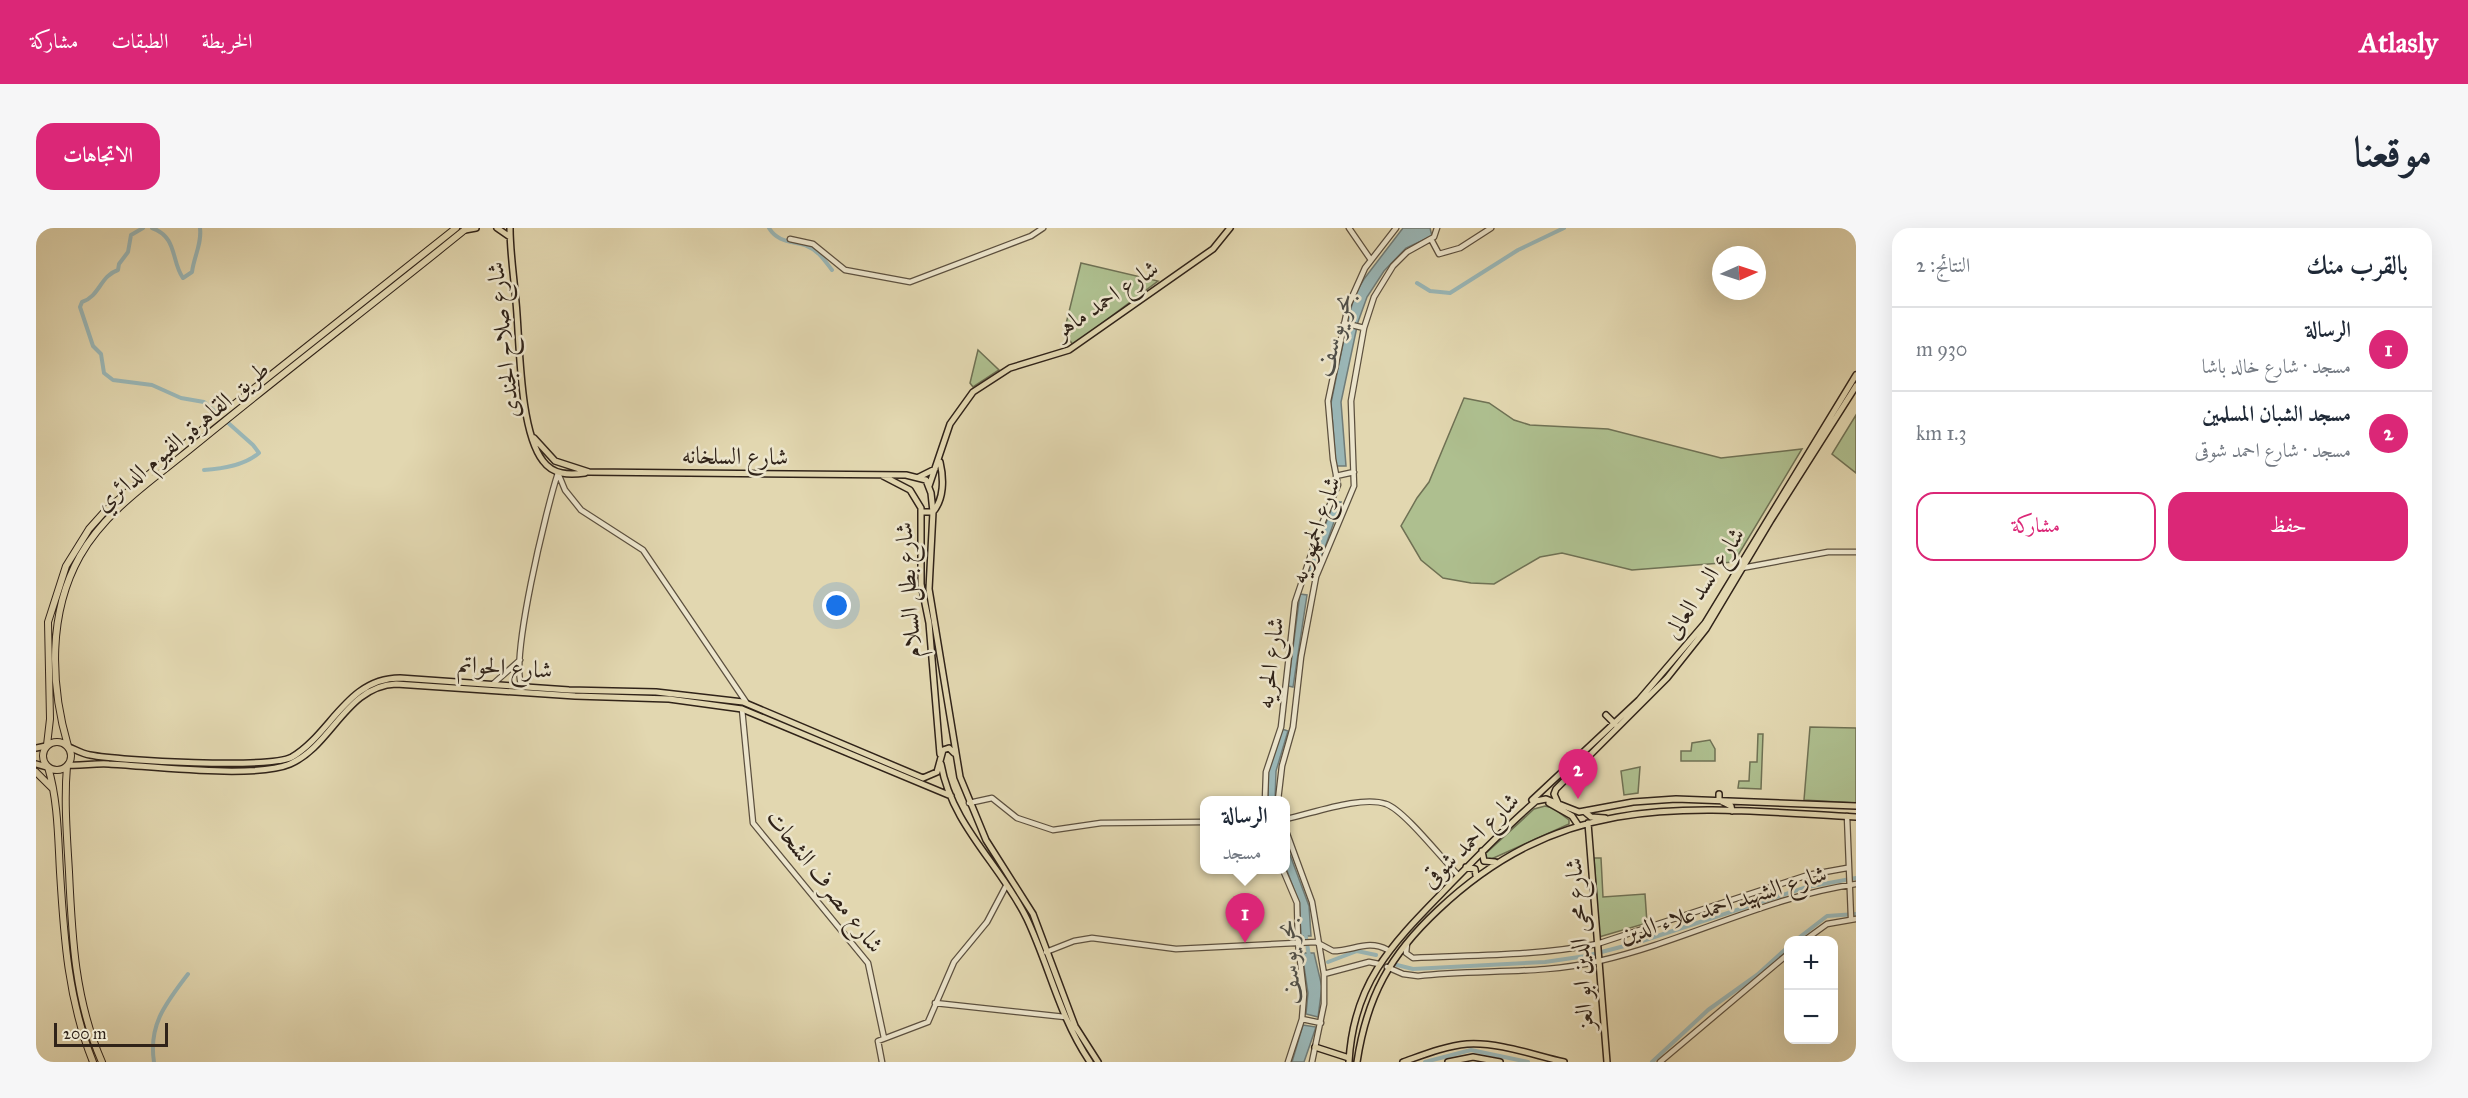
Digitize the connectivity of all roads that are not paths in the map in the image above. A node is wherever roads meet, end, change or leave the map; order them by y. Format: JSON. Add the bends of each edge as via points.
{"nodes":[{"id":1,"x":456,"y":228,"type":"edge"},
{"id":2,"x":476,"y":228,"type":"edge"},
{"id":3,"x":497,"y":228,"type":"edge"},
{"id":4,"x":510,"y":228,"type":"edge"},
{"id":5,"x":1043,"y":228,"type":"edge"},
{"id":6,"x":1230,"y":228,"type":"edge"},
{"id":7,"x":1349,"y":228,"type":"edge"},
{"id":8,"x":1396,"y":228,"type":"edge"},
{"id":9,"x":1437,"y":228,"type":"edge"},
{"id":10,"x":1491,"y":228,"type":"edge"},
{"id":11,"x":466,"y":229,"type":"edge"},
{"id":12,"x":510,"y":237,"type":"junction"},
{"id":13,"x":790,"y":239,"type":"dead end"},
{"id":14,"x":1431,"y":239,"type":"junction"},
{"id":15,"x":1371,"y":260,"type":"junction"},
{"id":16,"x":398,"y":279,"type":"junction"},
{"id":17,"x":381,"y":293,"type":"junction"},
{"id":18,"x":1346,"y":323,"type":"junction"},
{"id":19,"x":1362,"y":328,"type":"junction"},
{"id":20,"x":1856,"y":375,"type":"edge"},
{"id":21,"x":1856,"y":386,"type":"edge"},
{"id":22,"x":534,"y":438,"type":"junction"},
{"id":23,"x":940,"y":460,"type":"junction"},
{"id":24,"x":935,"y":469,"type":"junction"},
{"id":25,"x":558,"y":472,"type":"junction"},
{"id":26,"x":589,"y":472,"type":"junction"},
{"id":27,"x":1354,"y":472,"type":"junction"},
{"id":28,"x":881,"y":476,"type":"junction"},
{"id":29,"x":1336,"y":476,"type":"junction"},
{"id":30,"x":919,"y":477,"type":"junction"},
{"id":31,"x":929,"y":486,"type":"junction"},
{"id":32,"x":921,"y":512,"type":"junction"},
{"id":33,"x":933,"y":512,"type":"junction"},
{"id":34,"x":1856,"y":552,"type":"edge"},
{"id":35,"x":1742,"y":568,"type":"junction"},
{"id":36,"x":1305,"y":575,"type":"junction"},
{"id":37,"x":1316,"y":577,"type":"junction"},
{"id":38,"x":1299,"y":589,"type":"junction"},
{"id":39,"x":1312,"y":591,"type":"junction"},
{"id":40,"x":932,"y":622,"type":"junction"},
{"id":41,"x":520,"y":660,"type":"junction"},
{"id":42,"x":1670,"y":670,"type":"junction"},
{"id":43,"x":1665,"y":676,"type":"junction"},
{"id":44,"x":440,"y":684,"type":"junction"},
{"id":45,"x":492,"y":685,"type":"junction"},
{"id":46,"x":522,"y":687,"type":"junction"},
{"id":47,"x":569,"y":693,"type":"junction"},
{"id":48,"x":1296,"y":693,"type":"junction"},
{"id":49,"x":1285,"y":694,"type":"junction"},
{"id":50,"x":746,"y":702,"type":"junction"},
{"id":51,"x":742,"y":708,"type":"junction"},
{"id":52,"x":1606,"y":715,"type":"dead end"},
{"id":53,"x":1615,"y":724,"type":"junction"},
{"id":54,"x":1600,"y":726,"type":"dead end"},
{"id":55,"x":1281,"y":727,"type":"junction"},
{"id":56,"x":1293,"y":727,"type":"junction"},
{"id":57,"x":807,"y":731,"type":"junction"},
{"id":58,"x":1606,"y":732,"type":"junction"},
{"id":59,"x":814,"y":734,"type":"junction"},
{"id":60,"x":952,"y":738,"type":"junction"},
{"id":61,"x":938,"y":740,"type":"junction"},
{"id":62,"x":47,"y":746,"type":"junction"},
{"id":63,"x":68,"y":746,"type":"junction"},
{"id":64,"x":36,"y":748,"type":"edge"},
{"id":65,"x":954,"y":753,"type":"junction"},
{"id":66,"x":940,"y":756,"type":"junction"},
{"id":67,"x":189,"y":761,"type":"junction"},
{"id":68,"x":36,"y":764,"type":"edge"},
{"id":69,"x":1575,"y":765,"type":"junction"},
{"id":70,"x":68,"y":766,"type":"junction"},
{"id":71,"x":48,"y":767,"type":"junction"},
{"id":72,"x":189,"y":768,"type":"junction"},
{"id":73,"x":36,"y":772,"type":"edge"},
{"id":74,"x":54,"y":791,"type":"junction"},
{"id":75,"x":1645,"y":793,"type":"dead end"},
{"id":76,"x":951,"y":796,"type":"junction"},
{"id":77,"x":1265,"y":796,"type":"edge"},
{"id":78,"x":1279,"y":796,"type":"edge"},
{"id":79,"x":1719,"y":797,"type":"junction"},
{"id":80,"x":1743,"y":800,"type":"junction"},
{"id":81,"x":1644,"y":801,"type":"junction"},
{"id":82,"x":969,"y":803,"type":"junction"},
{"id":83,"x":1558,"y":803,"type":"junction"},
{"id":84,"x":1856,"y":806,"type":"edge"},
{"id":85,"x":1526,"y":810,"type":"junction"},
{"id":86,"x":1732,"y":811,"type":"junction"},
{"id":87,"x":1586,"y":812,"type":"junction"},
{"id":88,"x":1755,"y":812,"type":"junction"},
{"id":89,"x":1847,"y":816,"type":"junction"},
{"id":90,"x":1856,"y":817,"type":"edge"},
{"id":91,"x":1290,"y":818,"type":"edge"},
{"id":92,"x":1606,"y":818,"type":"junction"},
{"id":93,"x":1200,"y":822,"type":"edge"},
{"id":94,"x":1588,"y":823,"type":"junction"},
{"id":95,"x":1578,"y":825,"type":"junction"},
{"id":96,"x":1290,"y":842,"type":"edge"},
{"id":97,"x":1482,"y":851,"type":"junction"},
{"id":98,"x":1496,"y":862,"type":"junction"},
{"id":99,"x":1466,"y":867,"type":"junction"},
{"id":100,"x":1847,"y":869,"type":"junction"},
{"id":101,"x":1285,"y":874,"type":"edge"},
{"id":102,"x":1458,"y":875,"type":"junction"},
{"id":103,"x":1476,"y":876,"type":"junction"},
{"id":104,"x":1848,"y":884,"type":"junction"},
{"id":105,"x":1856,"y":884,"type":"edge"},
{"id":106,"x":1006,"y":886,"type":"junction"},
{"id":107,"x":70,"y":895,"type":"junction"},
{"id":108,"x":61,"y":896,"type":"junction"},
{"id":109,"x":1023,"y":897,"type":"junction"},
{"id":110,"x":1016,"y":902,"type":"junction"},
{"id":111,"x":1851,"y":914,"type":"edge"},
{"id":112,"x":1810,"y":936,"type":"edge"},
{"id":113,"x":1409,"y":939,"type":"junction"},
{"id":114,"x":1317,"y":942,"type":"junction"},
{"id":115,"x":1298,"y":943,"type":"junction"},
{"id":116,"x":1598,"y":946,"type":"junction"},
{"id":117,"x":1388,"y":950,"type":"junction"},
{"id":118,"x":1046,"y":952,"type":"junction"},
{"id":119,"x":1784,"y":957,"type":"edge"},
{"id":120,"x":1599,"y":959,"type":"junction"},
{"id":121,"x":1379,"y":964,"type":"junction"},
{"id":122,"x":1387,"y":967,"type":"junction"},
{"id":123,"x":1324,"y":974,"type":"junction"},
{"id":124,"x":1055,"y":996,"type":"junction"},
{"id":125,"x":1063,"y":996,"type":"junction"},
{"id":126,"x":935,"y":1003,"type":"junction"},
{"id":127,"x":1058,"y":1003,"type":"junction"},
{"id":128,"x":1359,"y":1010,"type":"junction"},
{"id":129,"x":1367,"y":1013,"type":"junction"},
{"id":130,"x":1065,"y":1017,"type":"junction"},
{"id":131,"x":1302,"y":1019,"type":"junction"},
{"id":132,"x":1355,"y":1019,"type":"junction"},
{"id":133,"x":1365,"y":1021,"type":"junction"},
{"id":134,"x":1321,"y":1023,"type":"junction"},
{"id":135,"x":884,"y":1038,"type":"junction"},
{"id":136,"x":1315,"y":1047,"type":"junction"},
{"id":137,"x":1349,"y":1060,"type":"edge"},
{"id":138,"x":93,"y":1062,"type":"edge"},
{"id":139,"x":102,"y":1062,"type":"edge"},
{"id":140,"x":882,"y":1062,"type":"edge"},
{"id":141,"x":1090,"y":1062,"type":"edge"},
{"id":142,"x":1098,"y":1062,"type":"edge"},
{"id":143,"x":1288,"y":1062,"type":"edge"},
{"id":144,"x":1312,"y":1062,"type":"edge"},
{"id":145,"x":1357,"y":1062,"type":"edge"},
{"id":146,"x":1403,"y":1062,"type":"edge"},
{"id":147,"x":1448,"y":1062,"type":"edge"},
{"id":148,"x":1500,"y":1062,"type":"edge"},
{"id":149,"x":1564,"y":1062,"type":"edge"},
{"id":150,"x":1607,"y":1062,"type":"edge"},
{"id":151,"x":1660,"y":1062,"type":"edge"}],
"edges":[{"from":1,"to":16,"type":"highway","name":"طريق القاهرة, الفيوم الدائري"},
{"from":2,"to":11,"type":"main road","name":"شارع صلاح الجندى"},
{"from":3,"to":12,"type":"main road","name":"شارع صلاح الجندى"},
{"from":4,"to":12,"type":"main road","name":"شارع صلاح الجندى"},
{"from":5,"to":13,"type":"street","via":[[1034,235],[910,282],[845,270],[813,244]]},
{"from":6,"to":23,"type":"main road","name":"شارع احمد ماهر","via":[[1213,249],[1070,350],[1010,368],[973,392],[950,424]]},
{"from":7,"to":15,"type":"street"},
{"from":8,"to":15,"type":"street","name":"شارع الحريه"},
{"from":9,"to":14,"type":"street"},
{"from":10,"to":14,"type":"street","via":[[1461,248],[1439,254]]},
{"from":11,"to":16,"type":"highway","name":"طريق القاهرة, الفيوم الدائري"},
{"from":12,"to":22,"type":"main road","name":"شارع صلاح الجندى","via":[[525,407]]},
{"from":14,"to":19,"type":"street","name":"شارع الجمهوريه","via":[[1407,252],[1389,271]]},
{"from":15,"to":18,"type":"street","name":"شارع الحريه","via":[[1352,294]]},
{"from":16,"to":17,"type":"highway","name":"طريق القاهرة, الفيوم الدائري"},
{"from":17,"to":62,"type":"highway","name":"طريق القاهرة, الفيوم الدائري","via":[[141,481],[102,515],[81,540],[60,580],[48,622]]},
{"from":17,"to":63,"type":"highway","name":"طريق القاهرة, الفيوم الدائري","via":[[143,488],[87,545],[63,597],[56,632],[61,714]]},
{"from":18,"to":19,"type":"street"},
{"from":18,"to":29,"type":"street","name":"شارع الحريه","via":[[1328,401]]},
{"from":19,"to":27,"type":"street","name":"شارع الجمهوريه","via":[[1351,400]]},
{"from":20,"to":42,"type":"main road","name":"شارع السد العالى","via":[[1714,609]]},
{"from":21,"to":35,"type":"main road","name":"شارع السد العالى"},
{"from":22,"to":25,"type":"main road","name":"شارع صلاح الجندى","via":[[542,460]]},
{"from":22,"to":26,"type":"main road","name":"شارع صلاح الجندى","via":[[555,461]]},
{"from":23,"to":24,"type":"main road","name":"شارع احمد ماهر"},
{"from":23,"to":33,"type":"main road","via":[[940,502]]},
{"from":24,"to":30,"type":"main road"},
{"from":24,"to":31,"type":"main road","name":"شارع احمد ماهر"},
{"from":25,"to":26,"type":"main road"},
{"from":25,"to":41,"type":"street","via":[[541,531]]},
{"from":25,"to":50,"type":"street","via":[[565,490],[581,510],[643,550]]},
{"from":26,"to":28,"type":"main road","name":"شارع السلخانه"},
{"from":27,"to":29,"type":"street"},
{"from":27,"to":37,"type":"street","name":"شارع الجمهوريه","via":[[1350,498]]},
{"from":28,"to":30,"type":"main road"},
{"from":28,"to":32,"type":"main road","name":"شارع بطل السلام","via":[[910,490]]},
{"from":29,"to":36,"type":"street","name":"شارع الحريه","via":[[1336,493]]},
{"from":30,"to":31,"type":"main road"},
{"from":31,"to":33,"type":"main road","name":"شارع بطل السلام"},
{"from":32,"to":33,"type":"main road"},
{"from":32,"to":40,"type":"main road","name":"شارع بطل السلام","via":[[921,584]]},
{"from":33,"to":40,"type":"main road","name":"شارع بطل السلام","via":[[928,583]]},
{"from":34,"to":35,"type":"street","via":[[1828,552]]},
{"from":35,"to":42,"type":"main road","name":"شارع السد العالى","via":[[1706,629]]},
{"from":36,"to":37,"type":"street"},
{"from":36,"to":38,"type":"street","name":"شارع الحريه"},
{"from":37,"to":39,"type":"street","name":"شارع الجمهوريه"},
{"from":38,"to":39,"type":"street"},
{"from":38,"to":49,"type":"street","name":"شارع الحريه"},
{"from":39,"to":48,"type":"street","name":"شارع الجمهوريه"},
{"from":40,"to":60,"type":"main road","name":"شارع بطل السلام"},
{"from":40,"to":61,"type":"main road","name":"شارع بطل السلام"},
{"from":41,"to":45,"type":"street"},
{"from":41,"to":46,"type":"street","via":[[518,676]]},
{"from":42,"to":43,"type":"main road","name":"شارع السد العالى"},
{"from":43,"to":53,"type":"main road","name":"شارع السد العالى"},
{"from":43,"to":69,"type":"main road","name":"شارع السد العالى"},
{"from":44,"to":45,"type":"main road","name":"شارع الحواتم"},
{"from":44,"to":47,"type":"main road","name":"شارع الحواتم"},
{"from":44,"to":67,"type":"main road","name":"شارع الحواتم","via":[[395,678],[369,684],[305,747],[280,762]]},
{"from":44,"to":72,"type":"main road","name":"شارع الحواتم","via":[[390,684],[372,689],[307,753],[282,767],[234,771]]},
{"from":45,"to":46,"type":"main road","name":"شارع الحواتم"},
{"from":46,"to":47,"type":"main road","name":"شارع الحواتم"},
{"from":47,"to":50,"type":"main road","name":"شارع الحواتم","via":[[656,692]]},
{"from":47,"to":51,"type":"main road","name":"شارع الحواتم","via":[[662,698]]},
{"from":48,"to":49,"type":"street"},
{"from":48,"to":56,"type":"street","name":"شارع الجمهوريه"},
{"from":49,"to":55,"type":"street","name":"شارع الحريه"},
{"from":50,"to":57,"type":"main road","name":"شارع الحواتم"},
{"from":51,"to":57,"type":"main road","name":"شارع الحواتم"},
{"from":51,"to":135,"type":"street","name":"شارع مصرف الشحات","via":[[753,823],[868,963]]},
{"from":52,"to":53,"type":"main road"},
{"from":53,"to":58,"type":"main road","name":"شارع السد العالى"},
{"from":54,"to":58,"type":"main road"},
{"from":55,"to":56,"type":"street"},
{"from":55,"to":77,"type":"street","name":"شارع الحريه","via":[[1266,772]]},
{"from":56,"to":78,"type":"street","name":"شارع الجمهوريه"},
{"from":57,"to":59,"type":"main road","name":"شارع الحواتم"},
{"from":58,"to":69,"type":"main road","name":"شارع السد العالى"},
{"from":59,"to":66,"type":"main road","name":"شارع الحواتم","via":[[923,778],[935,774]]},
{"from":59,"to":76,"type":"main road","name":"شارع الحواتم"},
{"from":60,"to":61,"type":"main road"},
{"from":60,"to":65,"type":"main road","name":"شارع بطل السلام"},
{"from":61,"to":66,"type":"main road","name":"شارع بطل السلام"},
{"from":62,"to":63,"type":"highway","via":[[57,741]]},
{"from":62,"to":64,"type":"main road"},
{"from":62,"to":71,"type":"highway","via":[[43,754]]},
{"from":63,"to":67,"type":"main road","name":"شارع الحواتم","via":[[96,756]]},
{"from":63,"to":70,"type":"highway","via":[[72,756]]},
{"from":65,"to":66,"type":"main road","via":[[945,748]]},
{"from":65,"to":82,"type":"main road","name":"شارع بطل السلام"},
{"from":66,"to":76,"type":"main road","name":"شارع بطل السلام"},
{"from":67,"to":72,"type":"main road"},
{"from":68,"to":71,"type":"main road"},
{"from":69,"to":83,"type":"main road","name":"شارع السد العالى","via":[[1554,792]]},
{"from":69,"to":85,"type":"main road","name":"شارع السد العالى"},
{"from":70,"to":71,"type":"highway","via":[[56,770]]},
{"from":70,"to":72,"type":"main road","name":"شارع الحواتم","via":[[94,763]]},
{"from":70,"to":107,"type":"highway","via":[[65,792]]},
{"from":71,"to":74,"type":"highway"},
{"from":73,"to":74,"type":"highway"},
{"from":74,"to":108,"type":"highway"},
{"from":75,"to":81,"type":"main road"},
{"from":76,"to":106,"type":"main road","name":"شارع بطل السلام","via":[[969,834]]},
{"from":79,"to":80,"type":"main road","name":"شارع احمد شوقى"},
{"from":79,"to":81,"type":"main road","name":"شارع احمد شوقى"},
{"from":79,"to":86,"type":"main road"},
{"from":80,"to":84,"type":"main road","name":"شارع احمد شوقى"},
{"from":80,"to":88,"type":"main road","via":[[1742,806]]},
{"from":81,"to":87,"type":"main road","name":"شارع احمد شوقى"},
{"from":82,"to":93,"type":"street","via":[[992,798],[1017,818],[1051,830],[1101,823]]},
{"from":82,"to":109,"type":"main road","name":"شارع بطل السلام","via":[[990,846]]},
{"from":83,"to":85,"type":"main road","name":"شارع احمد شوقى","via":[[1539,800]]},
{"from":83,"to":87,"type":"main road","name":"شارع احمد شوقى","via":[[1576,812]]},
{"from":85,"to":95,"type":"main road","via":[[1541,802],[1549,803],[1572,816]]},
{"from":85,"to":97,"type":"main road","name":"شارع احمد شوقى"},
{"from":86,"to":88,"type":"main road","name":"شارع احمد شوقى"},
{"from":86,"to":92,"type":"main road","name":"شارع احمد شوقى","via":[[1657,810]]},
{"from":87,"to":92,"type":"main road","via":[[1591,817]]},
{"from":88,"to":89,"type":"main road","name":"شارع احمد شوقى"},
{"from":89,"to":90,"type":"main road","name":"شارع احمد شوقى"},
{"from":89,"to":100,"type":"street"},
{"from":91,"to":102,"type":"street","via":[[1356,803],[1385,803],[1401,814]]},
{"from":92,"to":94,"type":"main road","name":"شارع احمد شوقى"},
{"from":94,"to":95,"type":"main road","name":"شارع احمد شوقى"},
{"from":94,"to":116,"type":"main road","name":"شارع محى الدين ابو العز"},
{"from":95,"to":98,"type":"main road","name":"شارع احمد شوقى"},
{"from":96,"to":114,"type":"street","via":[[1312,902]]},
{"from":97,"to":98,"type":"main road","via":[[1484,861]]},
{"from":97,"to":99,"type":"main road","name":"شارع احمد شوقى"},
{"from":98,"to":103,"type":"main road","name":"شارع احمد شوقى"},
{"from":99,"to":102,"type":"main road","name":"شارع احمد شوقى"},
{"from":99,"to":103,"type":"main road","via":[[1475,869]]},
{"from":100,"to":104,"type":"street"},
{"from":100,"to":116,"type":"street","name":"شارع الشهيد احمد علاء الدين","via":[[1808,875]]},
{"from":101,"to":115,"type":"street","via":[[1297,903]]},
{"from":102,"to":117,"type":"main road","name":"شارع احمد شوقى"},
{"from":103,"to":113,"type":"main road","name":"شارع احمد شوقى"},
{"from":104,"to":105,"type":"street","name":"شارع الشهيد احمد علاء الدين"},
{"from":104,"to":111,"type":"street"},
{"from":104,"to":120,"type":"street","name":"شارع الشهيد احمد علاء الدين"},
{"from":106,"to":110,"type":"main road","name":"شارع بطل السلام"},
{"from":106,"to":126,"type":"street","via":[[987,922],[957,956]]},
{"from":107,"to":108,"type":"highway"},
{"from":107,"to":139,"type":"highway","via":[[76,978]]},
{"from":108,"to":138,"type":"highway","via":[[69,979],[78,1022]]},
{"from":109,"to":110,"type":"main road"},
{"from":109,"to":118,"type":"main road","name":"شارع بطل السلام"},
{"from":110,"to":124,"type":"main road","name":"شارع بطل السلام","via":[[1030,925]]},
{"from":111,"to":112,"type":"street"},
{"from":113,"to":116,"type":"street","name":"شارع الشهيد احمد علاء الدين","via":[[1406,953],[1413,958],[1527,954]]},
{"from":113,"to":122,"type":"main road","name":"شارع احمد شوقى"},
{"from":114,"to":115,"type":"street"},
{"from":114,"to":117,"type":"street","via":[[1333,951],[1372,944]]},
{"from":114,"to":123,"type":"street"},
{"from":115,"to":118,"type":"street","via":[[1176,949],[1092,938]]},
{"from":115,"to":131,"type":"street"},
{"from":116,"to":120,"type":"main road","name":"شارع محى الدين ابو العز"},
{"from":117,"to":121,"type":"main road","name":"شارع احمد شوقى"},
{"from":118,"to":125,"type":"main road","name":"شارع بطل السلام"},
{"from":119,"to":151,"type":"street"},
{"from":120,"to":122,"type":"street","name":"شارع الشهيد احمد علاء الدين","via":[[1538,970],[1418,975]]},
{"from":120,"to":150,"type":"main road","name":"شارع محى الدين ابو العز"},
{"from":121,"to":123,"type":"street","via":[[1369,962]]},
{"from":121,"to":128,"type":"main road","name":"شارع احمد شوقى"},
{"from":122,"to":129,"type":"main road","name":"شارع احمد شوقى"},
{"from":123,"to":134,"type":"street"},
{"from":124,"to":125,"type":"main road"},
{"from":124,"to":127,"type":"main road","name":"شارع بطل السلام"},
{"from":125,"to":127,"type":"main road"},
{"from":125,"to":142,"type":"main road","name":"شارع بطل السلام","via":[[1078,1033]]},
{"from":126,"to":130,"type":"street"},
{"from":126,"to":135,"type":"street","via":[[928,1022]]},
{"from":127,"to":130,"type":"main road","name":"شارع بطل السلام"},
{"from":128,"to":129,"type":"main road","via":[[1361,1014]]},
{"from":128,"to":132,"type":"main road","name":"شارع احمد شوقى"},
{"from":129,"to":133,"type":"main road","name":"شارع احمد شوقى"},
{"from":130,"to":141,"type":"main road","name":"شارع بطل السلام"},
{"from":131,"to":134,"type":"street"},
{"from":131,"to":143,"type":"street"},
{"from":132,"to":133,"type":"main road"},
{"from":132,"to":137,"type":"main road","name":"شارع احمد شوقى"},
{"from":133,"to":145,"type":"main road","name":"شارع احمد شوقى"},
{"from":134,"to":136,"type":"street"},
{"from":135,"to":140,"type":"street","via":[[878,1041]]},
{"from":136,"to":137,"type":"main road"},
{"from":136,"to":144,"type":"street"},
{"from":146,"to":149,"type":"main road","via":[[1460,1045],[1478,1044]]},
{"from":147,"to":148,"type":"main road","via":[[1473,1057]]}]}
